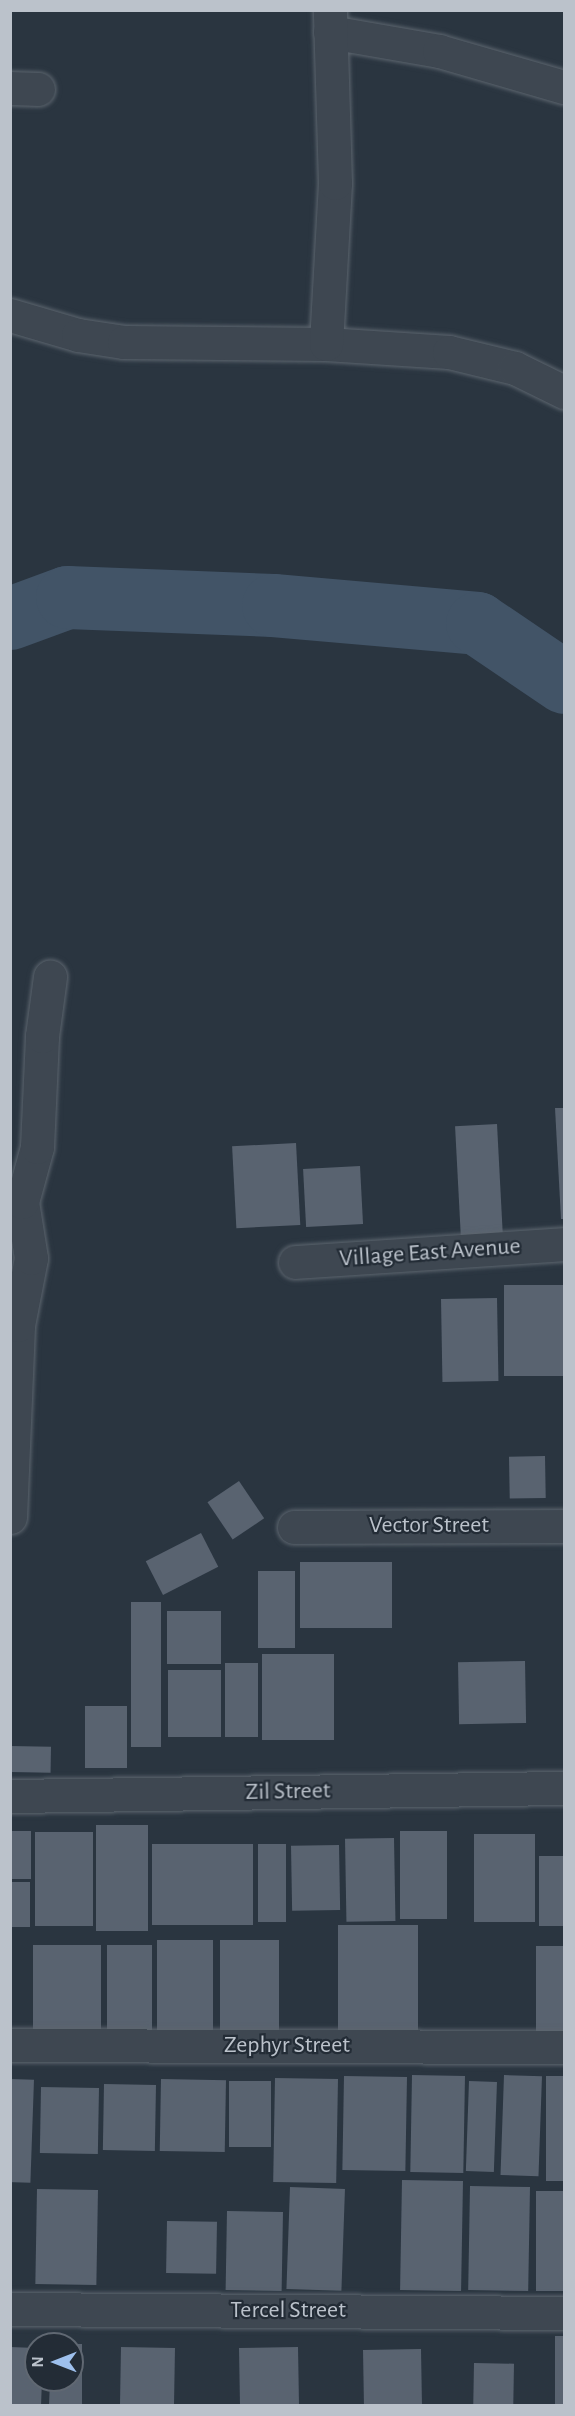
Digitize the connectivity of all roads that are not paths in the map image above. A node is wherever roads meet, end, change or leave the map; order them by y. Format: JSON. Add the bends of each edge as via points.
{"nodes":[{"id":1,"x":330,"y":21,"type":"edge"},
{"id":2,"x":564,"y":87,"type":"edge"},
{"id":3,"x":10,"y":315,"type":"edge"},
{"id":4,"x":326,"y":344,"type":"junction"},
{"id":5,"x":564,"y":392,"type":"edge"},
{"id":6,"x":50,"y":977,"type":"dead end"},
{"id":7,"x":564,"y":1244,"type":"edge"},
{"id":8,"x":295,"y":1262,"type":"dead end"},
{"id":9,"x":10,"y":1517,"type":"edge"},
{"id":10,"x":564,"y":1526,"type":"edge"},
{"id":11,"x":294,"y":1527,"type":"dead end"},
{"id":12,"x":564,"y":1788,"type":"edge"},
{"id":13,"x":10,"y":1796,"type":"edge"},
{"id":14,"x":10,"y":2045,"type":"edge"},
{"id":15,"x":564,"y":2047,"type":"edge"},
{"id":16,"x":10,"y":2309,"type":"edge"},
{"id":17,"x":564,"y":2313,"type":"edge"}],
"edges":[{"from":1,"to":2,"type":"street"},
{"from":1,"to":4,"type":"street","via":[[335,183]]},
{"from":3,"to":4,"type":"street","via":[[78,335],[124,342]]},
{"from":4,"to":5,"type":"street","via":[[449,352],[515,368]]},
{"from":6,"to":9,"type":"street","via":[[42,1036],[37,1147],[22,1202],[31,1258],[18,1325]]},
{"from":7,"to":8,"type":"street","name":"Village East Avenue"},
{"from":10,"to":11,"type":"street","name":"Vector Street"},
{"from":12,"to":13,"type":"street","name":"Zil Street"},
{"from":14,"to":15,"type":"street","name":"Zephyr Street"},
{"from":16,"to":17,"type":"street","name":"Tercel Street"}]}
